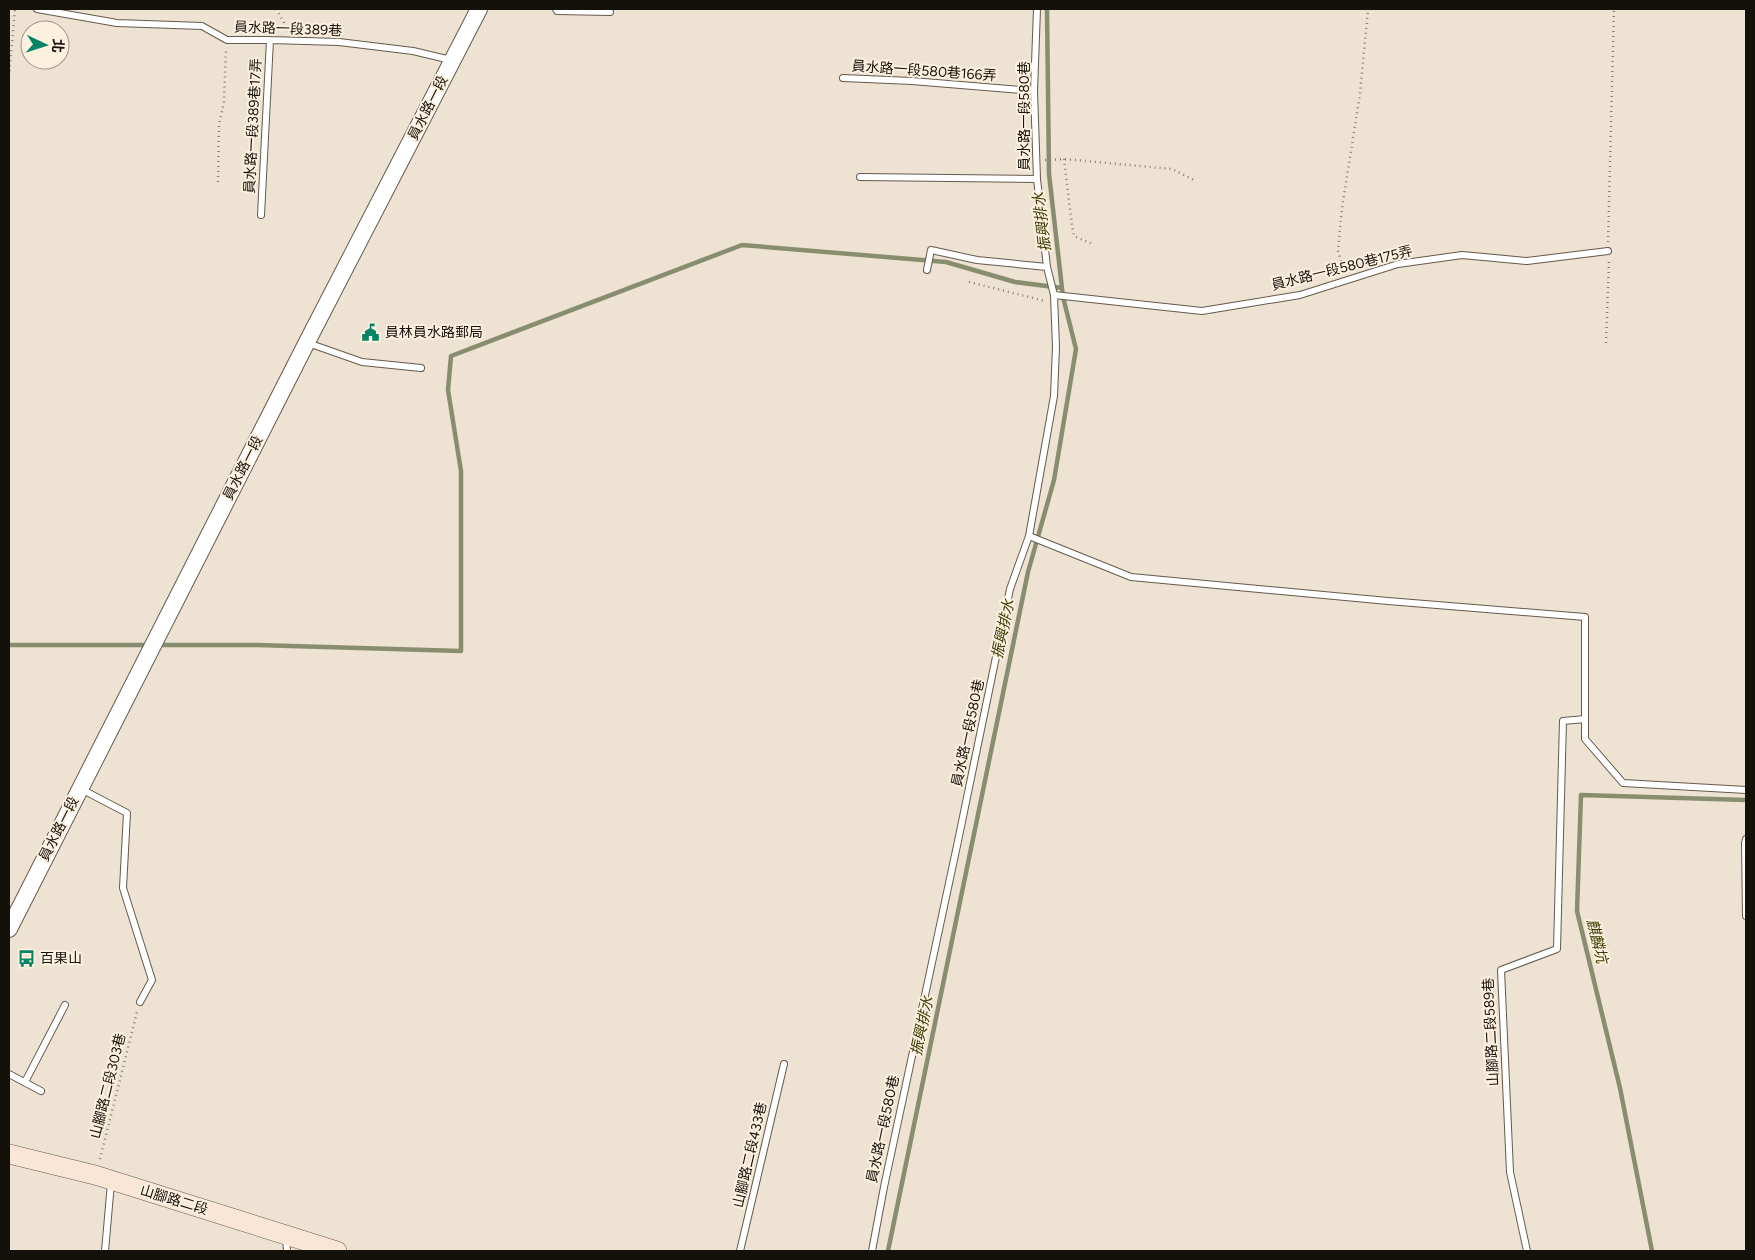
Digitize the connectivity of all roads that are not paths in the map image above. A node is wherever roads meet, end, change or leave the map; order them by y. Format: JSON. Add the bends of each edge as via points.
{"nodes":[{"id":1,"x":37,"y":9,"type":"edge"},
{"id":2,"x":479,"y":9,"type":"edge"},
{"id":3,"x":556,"y":9,"type":"edge"},
{"id":4,"x":1037,"y":9,"type":"edge"},
{"id":5,"x":610,"y":12,"type":"dead end"},
{"id":6,"x":270,"y":40,"type":"junction"},
{"id":7,"x":453,"y":60,"type":"junction"},
{"id":8,"x":843,"y":78,"type":"dead end"},
{"id":9,"x":1034,"y":91,"type":"junction"},
{"id":10,"x":860,"y":177,"type":"dead end"},
{"id":11,"x":1037,"y":179,"type":"junction"},
{"id":12,"x":261,"y":214,"type":"dead end"},
{"id":13,"x":1608,"y":251,"type":"road end"},
{"id":14,"x":1047,"y":267,"type":"junction"},
{"id":15,"x":927,"y":270,"type":"dead end"},
{"id":16,"x":1054,"y":295,"type":"junction"},
{"id":17,"x":307,"y":342,"type":"junction"},
{"id":18,"x":421,"y":368,"type":"dead end"},
{"id":19,"x":1029,"y":536,"type":"junction"},
{"id":20,"x":1585,"y":718,"type":"junction"},
{"id":21,"x":80,"y":789,"type":"junction"},
{"id":22,"x":1746,"y":790,"type":"edge"},
{"id":23,"x":1746,"y":839,"type":"edge"},
{"id":24,"x":1746,"y":916,"type":"edge"},
{"id":25,"x":9,"y":929,"type":"edge"},
{"id":26,"x":140,"y":1002,"type":"road end"},
{"id":27,"x":65,"y":1005,"type":"dead end"},
{"id":28,"x":784,"y":1064,"type":"dead end"},
{"id":29,"x":9,"y":1074,"type":"edge"},
{"id":30,"x":25,"y":1082,"type":"junction"},
{"id":31,"x":41,"y":1091,"type":"dead end"},
{"id":32,"x":9,"y":1154,"type":"edge"},
{"id":33,"x":103,"y":1178,"type":"junction"},
{"id":34,"x":286,"y":1243,"type":"edge"},
{"id":35,"x":105,"y":1251,"type":"edge"},
{"id":36,"x":337,"y":1251,"type":"edge"},
{"id":37,"x":740,"y":1251,"type":"edge"},
{"id":38,"x":872,"y":1251,"type":"edge"},
{"id":39,"x":1527,"y":1251,"type":"edge"}],
"edges":[{"from":1,"to":6,"type":"lane","name":"員水路一段389巷","via":[[117,23],[202,26],[227,40]]},
{"from":2,"to":7,"type":"street","name":"員水路一段"},
{"from":3,"to":5,"type":"lane"},
{"from":4,"to":9,"type":"lane","name":"員水路一段580巷"},
{"from":6,"to":7,"type":"lane","name":"員水路一段389巷","via":[[339,42],[413,51]]},
{"from":6,"to":12,"type":"lane","name":"員水路一段389巷17弄"},
{"from":7,"to":17,"type":"street","name":"員水路一段"},
{"from":8,"to":9,"type":"lane","name":"員水路一段580巷166弄"},
{"from":9,"to":11,"type":"lane","name":"員水路一段580巷"},
{"from":10,"to":11,"type":"lane"},
{"from":11,"to":14,"type":"lane","name":"員水路一段580巷"},
{"from":13,"to":16,"type":"lane","name":"員水路一段580巷175弄","via":[[1527,261],[1462,255],[1398,264],[1300,295],[1202,311]]},
{"from":14,"to":15,"type":"lane","via":[[977,260],[931,250]]},
{"from":14,"to":16,"type":"lane","name":"員水路一段580巷"},
{"from":16,"to":19,"type":"lane","name":"員水路一段580巷","via":[[1054,396]]},
{"from":17,"to":18,"type":"lane","via":[[362,362]]},
{"from":17,"to":21,"type":"street","name":"員水路一段"},
{"from":19,"to":20,"type":"lane","via":[[1132,577],[1585,617]]},
{"from":19,"to":38,"type":"lane","name":"員水路一段580巷","via":[[1010,589]]},
{"from":20,"to":22,"type":"lane","via":[[1585,739],[1623,783]]},
{"from":20,"to":39,"type":"lane","name":"山腳路二段589巷","via":[[1564,721],[1557,949],[1501,970],[1510,1172]]},
{"from":21,"to":25,"type":"street","name":"員水路一段"},
{"from":21,"to":26,"type":"lane","via":[[127,812],[123,888],[152,980]]},
{"from":23,"to":24,"type":"lane"},
{"from":27,"to":30,"type":"lane"},
{"from":28,"to":37,"type":"lane","name":"山腳路二段433巷"},
{"from":29,"to":30,"type":"lane"},
{"from":30,"to":31,"type":"lane"},
{"from":32,"to":33,"type":"main road","name":"山腳路二段"},
{"from":33,"to":34,"type":"main road","name":"山腳路二段"},
{"from":33,"to":35,"type":"lane"},
{"from":34,"to":36,"type":"main road","name":"山腳路二段"}]}
